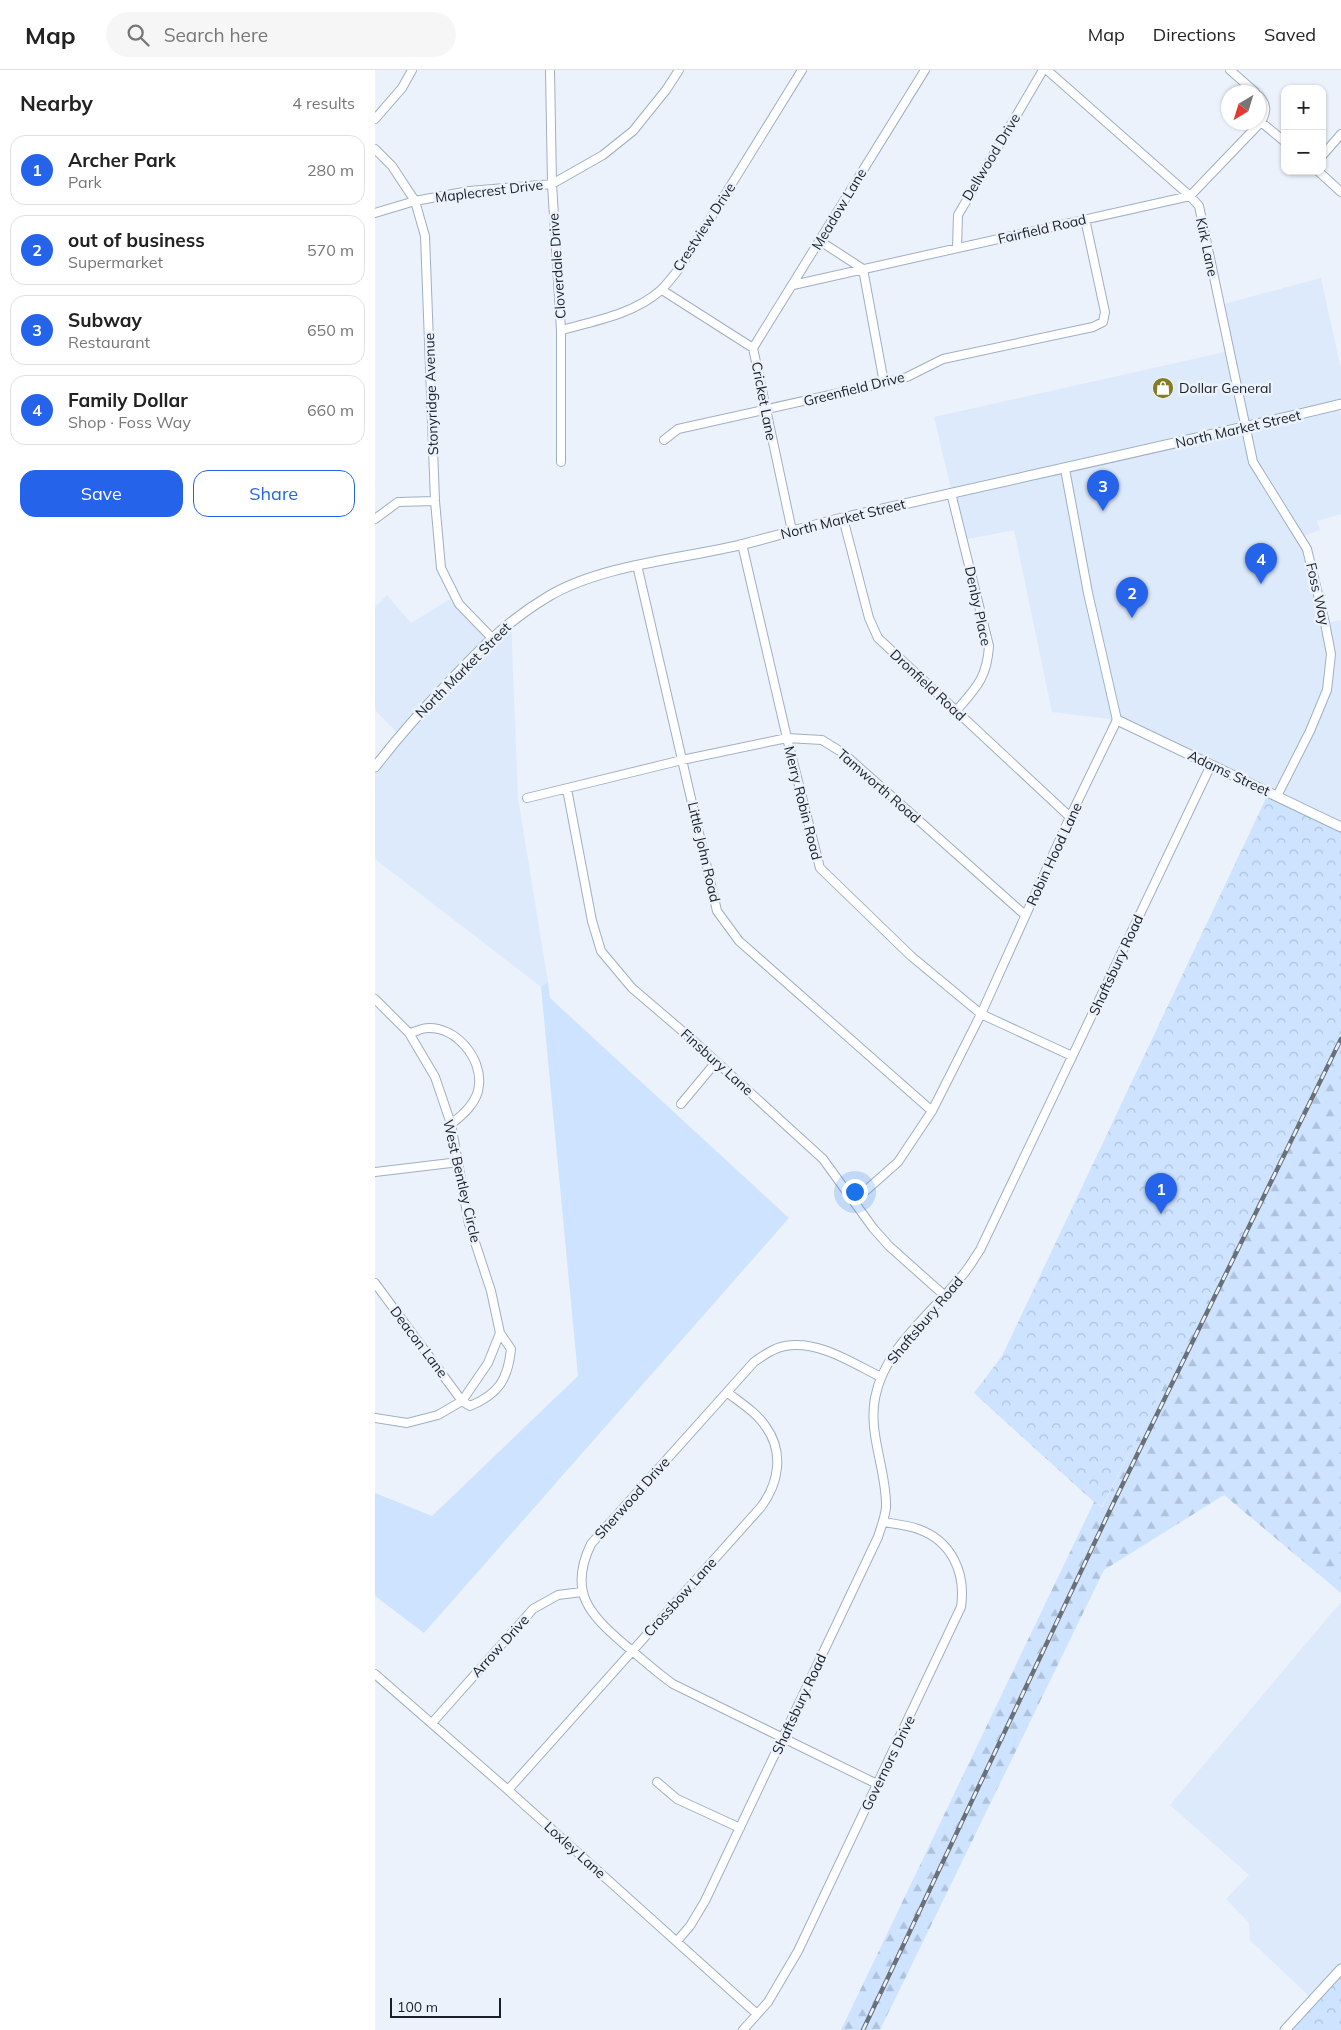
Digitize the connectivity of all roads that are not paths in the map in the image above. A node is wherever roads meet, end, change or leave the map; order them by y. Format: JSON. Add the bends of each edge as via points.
{"nodes":[{"id":1,"x":412,"y":70,"type":"edge"},
{"id":2,"x":550,"y":70,"type":"edge"},
{"id":3,"x":679,"y":70,"type":"edge"},
{"id":4,"x":802,"y":70,"type":"edge"},
{"id":5,"x":925,"y":70,"type":"edge"},
{"id":6,"x":1043,"y":70,"type":"edge"},
{"id":7,"x":1047,"y":70,"type":"edge"},
{"id":8,"x":1230,"y":70,"type":"edge"},
{"id":9,"x":1247,"y":85,"type":"edge"},
{"id":10,"x":375,"y":119,"type":"edge"},
{"id":11,"x":1266,"y":126,"type":"edge"},
{"id":12,"x":1253,"y":130,"type":"edge"},
{"id":13,"x":1341,"y":134,"type":"edge"},
{"id":14,"x":1281,"y":139,"type":"edge"},
{"id":15,"x":375,"y":149,"type":"edge"},
{"id":16,"x":1326,"y":151,"type":"edge"},
{"id":17,"x":1322,"y":175,"type":"edge"},
{"id":18,"x":552,"y":184,"type":"junction"},
{"id":19,"x":1341,"y":192,"type":"edge"},
{"id":20,"x":1190,"y":196,"type":"junction"},
{"id":21,"x":415,"y":201,"type":"junction"},
{"id":22,"x":375,"y":212,"type":"edge"},
{"id":23,"x":1085,"y":219,"type":"junction"},
{"id":24,"x":820,"y":241,"type":"junction"},
{"id":25,"x":957,"y":248,"type":"junction"},
{"id":26,"x":863,"y":269,"type":"junction"},
{"id":27,"x":793,"y":285,"type":"junction"},
{"id":28,"x":661,"y":290,"type":"junction"},
{"id":29,"x":561,"y":330,"type":"junction"},
{"id":30,"x":753,"y":348,"type":"junction"},
{"id":31,"x":884,"y":383,"type":"junction"},
{"id":32,"x":1341,"y":404,"type":"edge"},
{"id":33,"x":765,"y":410,"type":"junction"},
{"id":34,"x":1245,"y":428,"type":"junction"},
{"id":35,"x":664,"y":440,"type":"dead end"},
{"id":36,"x":561,"y":462,"type":"dead end"},
{"id":37,"x":1065,"y":468,"type":"junction"},
{"id":38,"x":951,"y":493,"type":"junction"},
{"id":39,"x":435,"y":501,"type":"junction"},
{"id":40,"x":843,"y":518,"type":"junction"},
{"id":41,"x":375,"y":519,"type":"edge"},
{"id":42,"x":791,"y":531,"type":"junction"},
{"id":43,"x":743,"y":544,"type":"junction"},
{"id":44,"x":637,"y":565,"type":"junction"},
{"id":45,"x":491,"y":637,"type":"junction"},
{"id":46,"x":957,"y":711,"type":"junction"},
{"id":47,"x":1117,"y":720,"type":"junction"},
{"id":48,"x":787,"y":738,"type":"junction"},
{"id":49,"x":682,"y":760,"type":"junction"},
{"id":50,"x":1211,"y":765,"type":"junction"},
{"id":51,"x":375,"y":766,"type":"edge"},
{"id":52,"x":567,"y":789,"type":"junction"},
{"id":53,"x":1277,"y":796,"type":"junction"},
{"id":54,"x":527,"y":798,"type":"dead end"},
{"id":55,"x":1070,"y":817,"type":"junction"},
{"id":56,"x":1341,"y":827,"type":"edge"},
{"id":57,"x":1025,"y":915,"type":"junction"},
{"id":58,"x":375,"y":999,"type":"edge"},
{"id":59,"x":981,"y":1014,"type":"junction"},
{"id":60,"x":409,"y":1033,"type":"junction"},
{"id":61,"x":1072,"y":1056,"type":"junction"},
{"id":62,"x":716,"y":1062,"type":"junction"},
{"id":63,"x":681,"y":1104,"type":"dead end"},
{"id":64,"x":932,"y":1111,"type":"junction"},
{"id":65,"x":451,"y":1124,"type":"junction"},
{"id":66,"x":459,"y":1162,"type":"junction"},
{"id":67,"x":375,"y":1172,"type":"edge"},
{"id":68,"x":854,"y":1201,"type":"junction"},
{"id":69,"x":375,"y":1282,"type":"edge"},
{"id":70,"x":945,"y":1296,"type":"junction"},
{"id":71,"x":500,"y":1332,"type":"junction"},
{"id":72,"x":881,"y":1377,"type":"junction"},
{"id":73,"x":728,"y":1393,"type":"junction"},
{"id":74,"x":463,"y":1401,"type":"junction"},
{"id":75,"x":375,"y":1418,"type":"edge"},
{"id":76,"x":883,"y":1522,"type":"junction"},
{"id":77,"x":582,"y":1592,"type":"junction"},
{"id":78,"x":632,"y":1651,"type":"junction"},
{"id":79,"x":375,"y":1674,"type":"edge"},
{"id":80,"x":432,"y":1723,"type":"junction"},
{"id":81,"x":782,"y":1739,"type":"junction"},
{"id":82,"x":657,"y":1782,"type":"dead end"},
{"id":83,"x":877,"y":1784,"type":"junction"},
{"id":84,"x":508,"y":1790,"type":"junction"},
{"id":85,"x":740,"y":1828,"type":"junction"},
{"id":86,"x":677,"y":1941,"type":"junction"},
{"id":87,"x":1341,"y":1969,"type":"edge"},
{"id":88,"x":757,"y":2014,"type":"junction"},
{"id":89,"x":743,"y":2030,"type":"edge"},
{"id":90,"x":1285,"y":2030,"type":"edge"}],
"edges":[{"from":1,"to":10,"type":"street","via":[[402,88]]},
{"from":2,"to":18,"type":"street","name":"Cloverdale Drive"},
{"from":3,"to":18,"type":"street","name":"Maplecrest Drive","via":[[633,131],[603,155]]},
{"from":4,"to":28,"type":"street","name":"Crestview Drive","via":[[681,266]]},
{"from":5,"to":24,"type":"street","name":"Meadow Lane"},
{"from":6,"to":25,"type":"street","name":"Dellwood Drive","via":[[958,215]]},
{"from":7,"to":20,"type":"street","name":"Kirk Lane"},
{"from":8,"to":9,"type":"street"},
{"from":11,"to":14,"type":"street"},
{"from":12,"to":20,"type":"street"},
{"from":13,"to":16,"type":"street"},
{"from":15,"to":21,"type":"street","name":"Stonyridge Avenue","via":[[392,166]]},
{"from":17,"to":19,"type":"street"},
{"from":18,"to":21,"type":"street","name":"Maplecrest Drive","via":[[469,191]]},
{"from":18,"to":29,"type":"street","name":"Cloverdale Drive"},
{"from":20,"to":23,"type":"street","name":"Fairfield Road"},
{"from":20,"to":34,"type":"street","name":"Kirk Lane","via":[[1199,206]]},
{"from":21,"to":22,"type":"street","name":"Maplecrest Drive"},
{"from":21,"to":39,"type":"street","name":"Stonyridge Avenue","via":[[425,236]]},
{"from":23,"to":25,"type":"street","name":"Fairfield Road"},
{"from":23,"to":31,"type":"street","name":"Greenfield Drive","via":[[1105,312],[1103,322],[1093,327],[943,359],[907,377]]},
{"from":24,"to":26,"type":"street"},
{"from":24,"to":27,"type":"street","name":"Meadow Lane"},
{"from":25,"to":26,"type":"street","name":"Fairfield Road"},
{"from":26,"to":27,"type":"street","name":"Fairfield Road"},
{"from":26,"to":31,"type":"street"},
{"from":27,"to":30,"type":"street","name":"Meadow Lane"},
{"from":28,"to":29,"type":"street","name":"Crestview Drive","via":[[625,312]]},
{"from":28,"to":30,"type":"street","name":"Cricket Lane"},
{"from":29,"to":36,"type":"street","name":"Cloverdale Drive"},
{"from":30,"to":33,"type":"street","name":"Cricket Lane"},
{"from":31,"to":33,"type":"street","name":"Greenfield Drive"},
{"from":32,"to":34,"type":"street","name":"North Market Street"},
{"from":33,"to":35,"type":"street","name":"Greenfield Drive","via":[[678,430]]},
{"from":33,"to":42,"type":"street","name":"Cricket Lane"},
{"from":34,"to":37,"type":"street","name":"North Market Street"},
{"from":34,"to":53,"type":"street","name":"Foss Way","via":[[1253,462],[1307,549],[1331,654],[1327,690]]},
{"from":37,"to":38,"type":"street","name":"North Market Street"},
{"from":37,"to":47,"type":"street","via":[[1088,593]]},
{"from":38,"to":40,"type":"street","name":"North Market Street"},
{"from":38,"to":46,"type":"street","name":"Denby Place","via":[[989,646],[983,676]]},
{"from":39,"to":41,"type":"street","via":[[398,502]]},
{"from":39,"to":45,"type":"street","name":"Stonyridge Avenue","via":[[441,568],[459,604]]},
{"from":40,"to":42,"type":"street","name":"North Market Street"},
{"from":40,"to":46,"type":"street","name":"Dronfield Road","via":[[869,618],[878,638]]},
{"from":42,"to":43,"type":"street","name":"North Market Street"},
{"from":43,"to":44,"type":"street","name":"North Market Street"},
{"from":43,"to":48,"type":"street","name":"Merry Robin Road"},
{"from":44,"to":45,"type":"street","name":"North Market Street","via":[[551,594]]},
{"from":44,"to":49,"type":"street","name":"Little John Road"},
{"from":45,"to":51,"type":"street","name":"North Market Street"},
{"from":46,"to":55,"type":"street","name":"Dronfield Road"},
{"from":47,"to":50,"type":"street","name":"Adams Street"},
{"from":47,"to":55,"type":"street","name":"Robin Hood Lane"},
{"from":48,"to":49,"type":"street","name":"Tamworth Road"},
{"from":48,"to":57,"type":"street","name":"Tamworth Road","via":[[822,740],[843,753]]},
{"from":48,"to":59,"type":"street","name":"Merry Robin Road","via":[[820,868],[911,956]]},
{"from":49,"to":52,"type":"street","name":"Tamworth Road"},
{"from":49,"to":64,"type":"street","name":"Little John Road","via":[[717,911],[739,941]]},
{"from":50,"to":53,"type":"street","name":"Adams Street"},
{"from":50,"to":61,"type":"street","name":"Shaftsbury Road"},
{"from":52,"to":54,"type":"street","name":"Tamworth Road"},
{"from":52,"to":62,"type":"street","name":"Finsbury Lane","via":[[592,921],[601,951],[632,988]]},
{"from":53,"to":56,"type":"street","name":"Adams Street"},
{"from":55,"to":57,"type":"street","name":"Robin Hood Lane"},
{"from":57,"to":59,"type":"street","name":"Robin Hood Lane"},
{"from":58,"to":60,"type":"street","name":"West Bentley Circle"},
{"from":59,"to":61,"type":"street","name":"Merry Robin Road"},
{"from":59,"to":64,"type":"street","name":"Robin Hood Lane"},
{"from":60,"to":65,"type":"street","name":"West Bentley Circle","via":[[435,1078]]},
{"from":60,"to":65,"type":"street","via":[[428,1028],[450,1032],[467,1048],[479,1069],[479,1086],[473,1102]]},
{"from":61,"to":70,"type":"street","name":"Shaftsbury Road","via":[[979,1250]]},
{"from":62,"to":63,"type":"street"},
{"from":62,"to":68,"type":"street","name":"Finsbury Lane","via":[[823,1158]]},
{"from":64,"to":68,"type":"street","name":"Robin Hood Lane","via":[[898,1162]]},
{"from":65,"to":66,"type":"street","name":"West Bentley Circle"},
{"from":66,"to":67,"type":"street"},
{"from":66,"to":71,"type":"street","name":"West Bentley Circle","via":[[469,1224],[491,1291]]},
{"from":68,"to":70,"type":"street","name":"Finsbury Lane","via":[[889,1246]]},
{"from":69,"to":74,"type":"street","name":"Deacon Lane"},
{"from":70,"to":72,"type":"street","name":"Shaftsbury Road","via":[[897,1350]]},
{"from":71,"to":74,"type":"street","via":[[488,1363]]},
{"from":71,"to":74,"type":"street","name":"West Bentley Circle","via":[[511,1349],[509,1370],[500,1386],[484,1400],[470,1406]]},
{"from":72,"to":73,"type":"street","name":"Sherwood Drive","via":[[825,1350],[785,1346],[754,1362]]},
{"from":72,"to":76,"type":"street","name":"Shaftsbury Road","via":[[875,1398],[874,1420],[886,1502]]},
{"from":73,"to":77,"type":"street","name":"Sherwood Drive","via":[[591,1544],[581,1569]]},
{"from":73,"to":78,"type":"street","name":"Crossbow Lane","via":[[757,1416],[770,1435],[778,1465],[774,1484],[761,1507]]},
{"from":74,"to":75,"type":"street","via":[[438,1415],[407,1423]]},
{"from":76,"to":81,"type":"street","name":"Shaftsbury Road"},
{"from":76,"to":83,"type":"street","name":"Governors Drive","via":[[919,1529],[936,1539],[951,1555],[962,1577],[963,1587],[958,1617]]},
{"from":77,"to":78,"type":"street","name":"Sherwood Drive","via":[[597,1620]]},
{"from":77,"to":80,"type":"street","name":"Arrow Drive","via":[[558,1595],[533,1609]]},
{"from":78,"to":81,"type":"street","name":"Sherwood Drive","via":[[673,1684]]},
{"from":78,"to":84,"type":"street","name":"Crossbow Lane"},
{"from":79,"to":80,"type":"street","name":"Loxley Lane"},
{"from":80,"to":84,"type":"street","name":"Loxley Lane"},
{"from":81,"to":83,"type":"street","name":"Sherwood Drive"},
{"from":81,"to":85,"type":"street","name":"Shaftsbury Road"},
{"from":82,"to":85,"type":"street","via":[[677,1799]]},
{"from":83,"to":88,"type":"street","name":"Governors Drive","via":[[798,1951]]},
{"from":84,"to":86,"type":"street","name":"Loxley Lane"},
{"from":85,"to":86,"type":"street","name":"Shaftsbury Road","via":[[705,1901]]},
{"from":86,"to":88,"type":"street","name":"Loxley Lane"},
{"from":87,"to":90,"type":"street"},
{"from":88,"to":89,"type":"street","name":"Governors Drive"}]}
